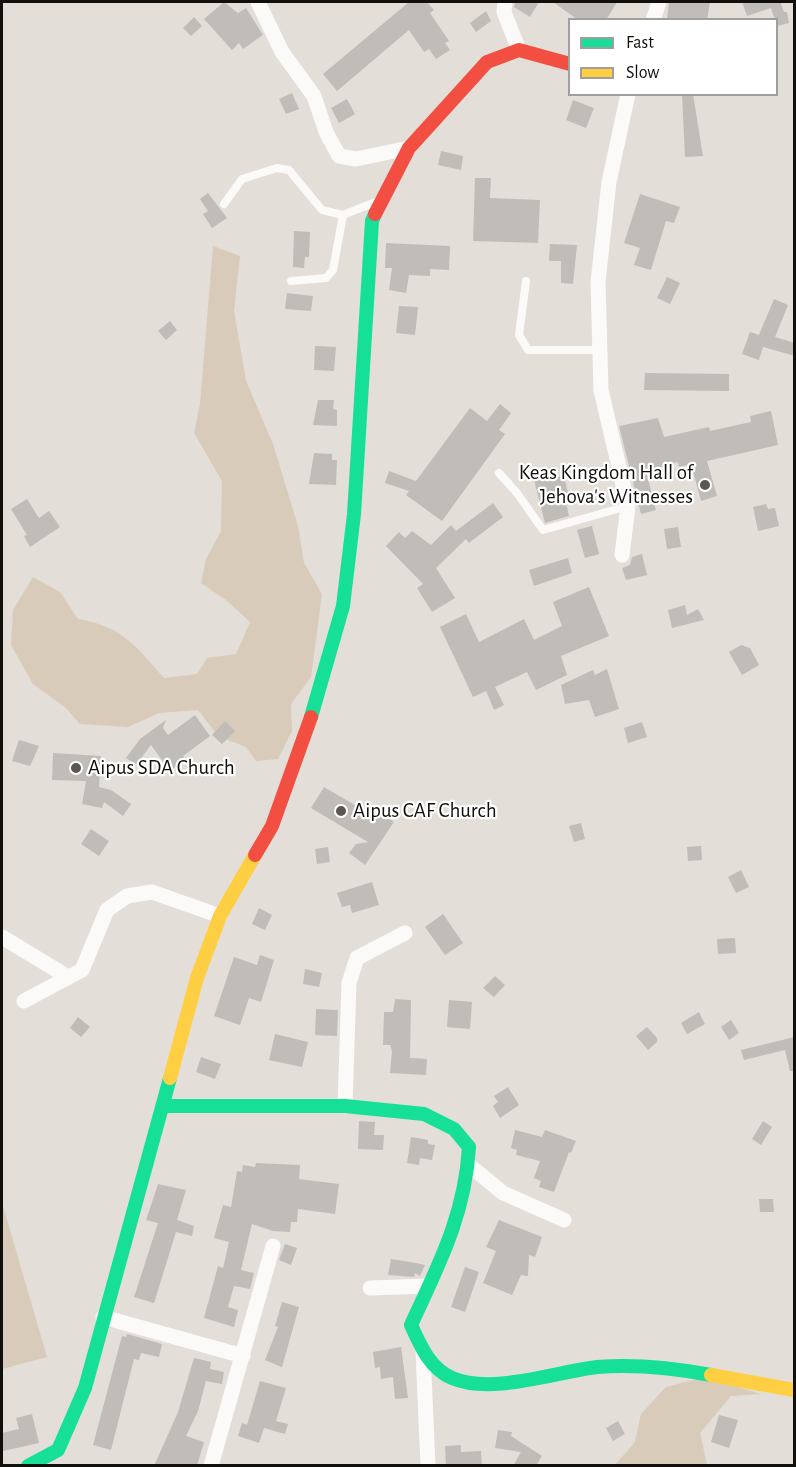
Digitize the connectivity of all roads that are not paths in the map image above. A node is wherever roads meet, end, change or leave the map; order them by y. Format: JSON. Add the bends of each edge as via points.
{"nodes":[{"id":1,"x":258,"y":2,"type":"edge"},
{"id":2,"x":505,"y":2,"type":"edge"},
{"id":3,"x":659,"y":2,"type":"edge"},
{"id":4,"x":654,"y":18,"type":"edge"},
{"id":5,"x":519,"y":50,"type":"junction"},
{"id":6,"x":568,"y":63,"type":"edge"},
{"id":7,"x":628,"y":96,"type":"edge"},
{"id":8,"x":409,"y":148,"type":"junction"},
{"id":9,"x":382,"y":199,"type":"junction"},
{"id":10,"x":224,"y":204,"type":"dead end"},
{"id":11,"x":343,"y":215,"type":"junction"},
{"id":12,"x":291,"y":281,"type":"dead end"},
{"id":13,"x":526,"y":281,"type":"dead end"},
{"id":14,"x":598,"y":350,"type":"junction"},
{"id":15,"x":499,"y":473,"type":"dead end"},
{"id":16,"x":627,"y":506,"type":"junction"},
{"id":17,"x":622,"y":555,"type":"dead end"},
{"id":18,"x":220,"y":916,"type":"junction"},
{"id":19,"x":405,"y":933,"type":"dead end"},
{"id":20,"x":2,"y":937,"type":"edge"},
{"id":21,"x":68,"y":977,"type":"junction"},
{"id":22,"x":24,"y":1001,"type":"dead end"},
{"id":23,"x":163,"y":1106,"type":"junction"},
{"id":24,"x":345,"y":1106,"type":"junction"},
{"id":25,"x":469,"y":1165,"type":"junction"},
{"id":26,"x":564,"y":1220,"type":"dead end"},
{"id":27,"x":273,"y":1246,"type":"dead end"},
{"id":28,"x":428,"y":1286,"type":"junction"},
{"id":29,"x":370,"y":1288,"type":"dead end"},
{"id":30,"x":102,"y":1317,"type":"junction"},
{"id":31,"x":423,"y":1351,"type":"junction"},
{"id":32,"x":243,"y":1356,"type":"junction"},
{"id":33,"x":795,"y":1390,"type":"edge"},
{"id":34,"x":28,"y":1466,"type":"edge"},
{"id":35,"x":212,"y":1466,"type":"edge"},
{"id":36,"x":428,"y":1466,"type":"edge"}],
"edges":[{"from":1,"to":8,"type":"street","via":[[282,52],[314,96],[339,156],[356,159]]},
{"from":2,"to":5,"type":"street","via":[[504,12]]},
{"from":3,"to":4,"type":"street"},
{"from":5,"to":6,"type":"street"},
{"from":5,"to":8,"type":"street","via":[[487,62]]},
{"from":7,"to":14,"type":"street","via":[[609,182],[598,282]]},
{"from":8,"to":9,"type":"street"},
{"from":9,"to":11,"type":"lane"},
{"from":9,"to":18,"type":"street","via":[[372,221],[354,514],[343,606],[316,703],[272,826]]},
{"from":10,"to":11,"type":"lane","via":[[242,179],[277,168],[289,170],[322,210]]},
{"from":11,"to":12,"type":"lane","via":[[333,270],[326,278]]},
{"from":13,"to":14,"type":"lane","via":[[519,335],[528,350]]},
{"from":14,"to":16,"type":"street","via":[[601,390]]},
{"from":15,"to":16,"type":"lane","via":[[543,530]]},
{"from":16,"to":17,"type":"street"},
{"from":18,"to":21,"type":"street","via":[[152,892],[127,896],[107,910],[82,970]]},
{"from":18,"to":23,"type":"street","via":[[198,978]]},
{"from":19,"to":24,"type":"street","via":[[357,958],[349,982]]},
{"from":20,"to":21,"type":"street"},
{"from":21,"to":22,"type":"street"},
{"from":23,"to":24,"type":"street"},
{"from":23,"to":30,"type":"street"},
{"from":24,"to":25,"type":"street","via":[[424,1114],[454,1129],[469,1147]]},
{"from":25,"to":26,"type":"street","via":[[503,1192]]},
{"from":25,"to":28,"type":"street","via":[[461,1217]]},
{"from":27,"to":32,"type":"street"},
{"from":28,"to":29,"type":"street"},
{"from":28,"to":31,"type":"street","via":[[411,1325]]},
{"from":30,"to":32,"type":"street"},
{"from":30,"to":34,"type":"street","via":[[85,1388],[58,1450]]},
{"from":31,"to":33,"type":"street","via":[[435,1366],[459,1381],[519,1382],[612,1366],[646,1366]]},
{"from":31,"to":36,"type":"street"},
{"from":32,"to":35,"type":"street"}]}
